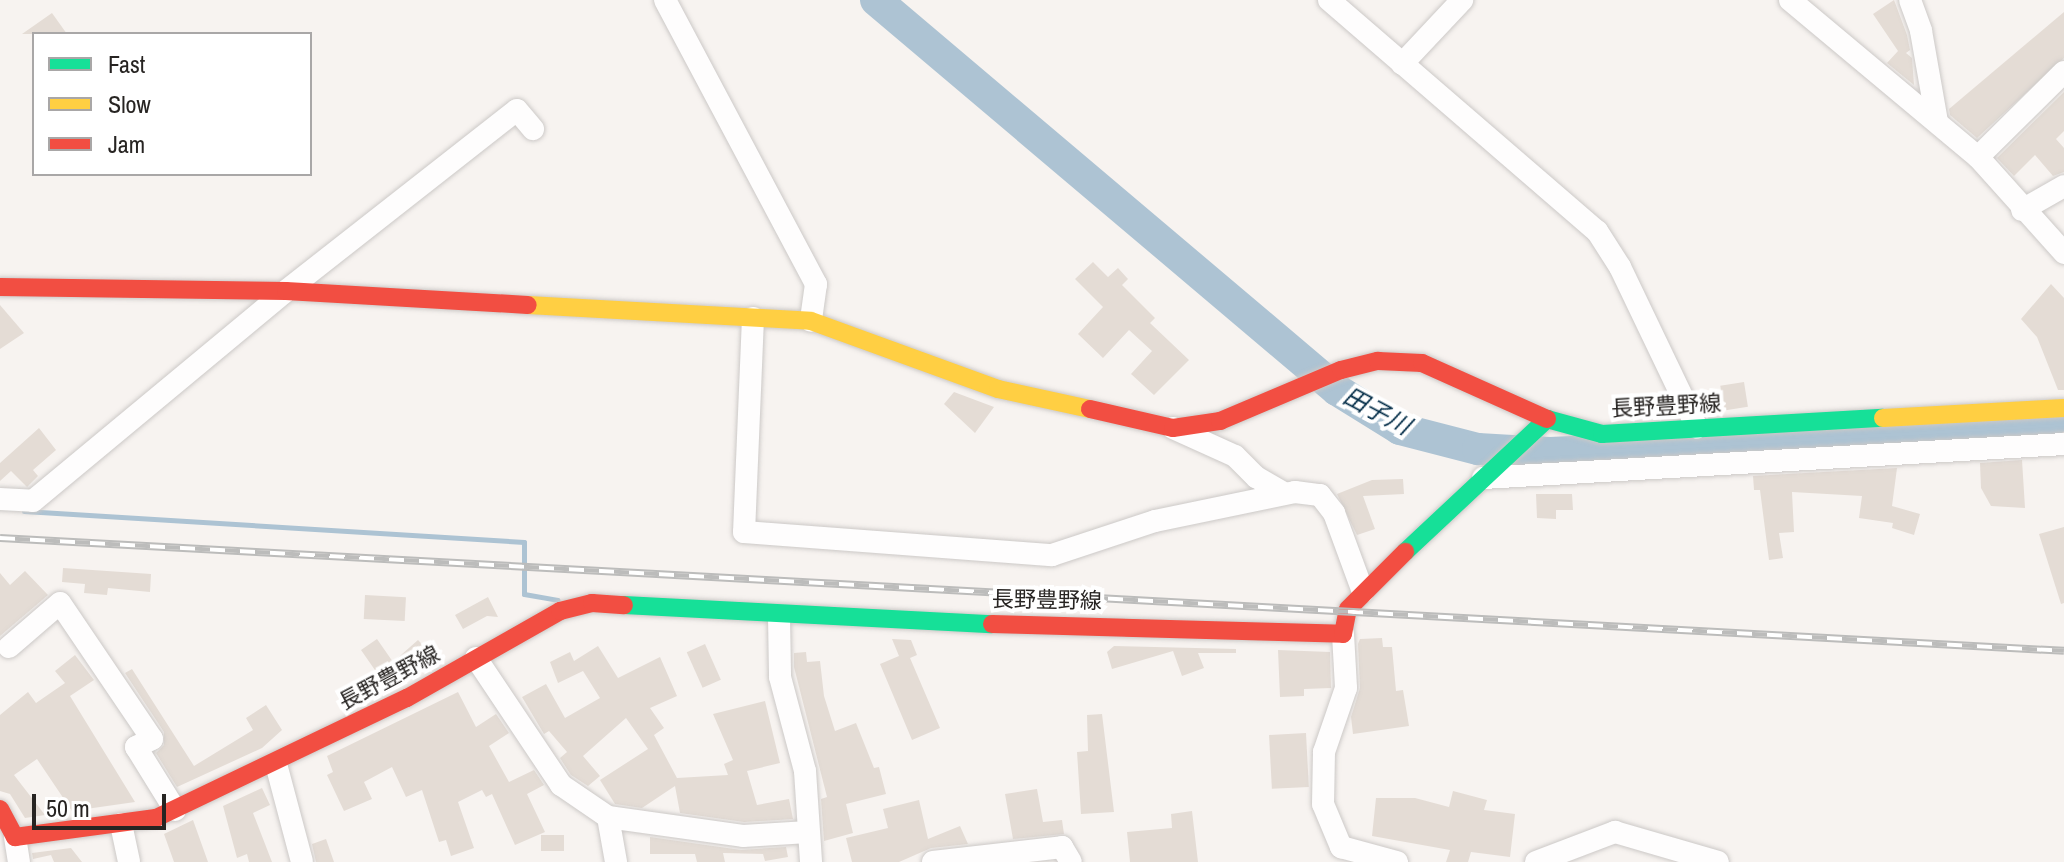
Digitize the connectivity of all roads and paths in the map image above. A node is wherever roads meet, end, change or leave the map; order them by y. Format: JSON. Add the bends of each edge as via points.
{"nodes":[{"id":1,"x":665,"y":0,"type":"edge"},
{"id":2,"x":1329,"y":0,"type":"edge"},
{"id":3,"x":1462,"y":0,"type":"edge"},
{"id":4,"x":1790,"y":0,"type":"edge"},
{"id":5,"x":1910,"y":0,"type":"edge"},
{"id":6,"x":1402,"y":64,"type":"junction"},
{"id":7,"x":2064,"y":72,"type":"edge"},
{"id":8,"x":1937,"y":122,"type":"junction"},
{"id":9,"x":533,"y":129,"type":"dead end"},
{"id":10,"x":1978,"y":157,"type":"junction"},
{"id":11,"x":2064,"y":186,"type":"edge"},
{"id":12,"x":2022,"y":210,"type":"junction"},
{"id":13,"x":2064,"y":252,"type":"edge"},
{"id":14,"x":0,"y":287,"type":"edge"},
{"id":15,"x":286,"y":291,"type":"junction"},
{"id":16,"x":753,"y":318,"type":"junction"},
{"id":17,"x":811,"y":321,"type":"junction"},
{"id":18,"x":2064,"y":408,"type":"edge"},
{"id":19,"x":1952,"y":415,"type":"junction"},
{"id":20,"x":1547,"y":419,"type":"junction"},
{"id":21,"x":1173,"y":428,"type":"junction"},
{"id":22,"x":1697,"y":428,"type":"junction"},
{"id":23,"x":2064,"y":444,"type":"edge"},
{"id":24,"x":1954,"y":447,"type":"junction"},
{"id":25,"x":1488,"y":474,"type":"junction"},
{"id":26,"x":1284,"y":493,"type":"junction"},
{"id":27,"x":0,"y":499,"type":"edge"},
{"id":28,"x":1363,"y":592,"type":"junction"},
{"id":29,"x":779,"y":617,"type":"junction"},
{"id":30,"x":1343,"y":634,"type":"junction"},
{"id":31,"x":9,"y":647,"type":"dead end"},
{"id":32,"x":476,"y":658,"type":"junction"},
{"id":33,"x":276,"y":764,"type":"junction"},
{"id":34,"x":0,"y":809,"type":"edge"},
{"id":35,"x":175,"y":810,"type":"junction"},
{"id":36,"x":608,"y":817,"type":"junction"},
{"id":37,"x":121,"y":824,"type":"junction"},
{"id":38,"x":808,"y":832,"type":"junction"},
{"id":39,"x":15,"y":837,"type":"junction"},
{"id":40,"x":1339,"y":854,"type":"edge"},
{"id":41,"x":1542,"y":860,"type":"edge"},
{"id":42,"x":19,"y":862,"type":"edge"},
{"id":43,"x":129,"y":862,"type":"edge"},
{"id":44,"x":302,"y":862,"type":"edge"},
{"id":45,"x":616,"y":862,"type":"edge"},
{"id":46,"x":811,"y":862,"type":"edge"},
{"id":47,"x":933,"y":862,"type":"edge"},
{"id":48,"x":1071,"y":862,"type":"edge"},
{"id":49,"x":1397,"y":862,"type":"edge"},
{"id":50,"x":1718,"y":862,"type":"edge"}],
"edges":[{"from":1,"to":17,"type":"street","via":[[816,284]]},
{"from":2,"to":6,"type":"street"},
{"from":3,"to":6,"type":"street"},
{"from":4,"to":8,"type":"street"},
{"from":5,"to":8,"type":"street","via":[[1921,31]]},
{"from":6,"to":22,"type":"street","via":[[1597,231],[1620,267]]},
{"from":7,"to":10,"type":"street"},
{"from":8,"to":10,"type":"street"},
{"from":9,"to":15,"type":"street","via":[[517,110]]},
{"from":10,"to":12,"type":"street"},
{"from":11,"to":12,"type":"street"},
{"from":12,"to":13,"type":"street"},
{"from":14,"to":15,"type":"main road"},
{"from":15,"to":16,"type":"main road"},
{"from":15,"to":27,"type":"street","via":[[33,501]]},
{"from":16,"to":17,"type":"main road"},
{"from":16,"to":26,"type":"street","via":[[744,532],[1052,555],[1155,521]]},
{"from":17,"to":21,"type":"main road","via":[[998,389]]},
{"from":18,"to":19,"type":"main road","name":"長野豊野線"},
{"from":19,"to":22,"type":"main road","name":"長野豊野線"},
{"from":19,"to":24,"type":"street"},
{"from":20,"to":21,"type":"main road","name":"長野豊野線","via":[[1422,363],[1378,361],[1341,370],[1220,421]]},
{"from":20,"to":22,"type":"main road","name":"長野豊野線","via":[[1602,434]]},
{"from":20,"to":25,"type":"main road"},
{"from":21,"to":26,"type":"street","via":[[1235,456]]},
{"from":23,"to":24,"type":"street"},
{"from":24,"to":25,"type":"street"},
{"from":25,"to":28,"type":"main road"},
{"from":26,"to":28,"type":"street","via":[[1320,495],[1334,513]]},
{"from":28,"to":30,"type":"main road","via":[[1348,609]]},
{"from":29,"to":30,"type":"main road","name":"長野豊野線"},
{"from":29,"to":32,"type":"main road","name":"長野豊野線","via":[[592,603],[560,611]]},
{"from":29,"to":38,"type":"street","via":[[780,677],[805,771]]},
{"from":30,"to":40,"type":"street","via":[[1346,688],[1324,752],[1323,804]]},
{"from":31,"to":35,"type":"street","via":[[60,603],[152,739],[136,747]]},
{"from":32,"to":33,"type":"main road","name":"長野豊野線"},
{"from":32,"to":36,"type":"street","via":[[561,785]]},
{"from":33,"to":35,"type":"main road","name":"長野豊野線"},
{"from":33,"to":44,"type":"street"},
{"from":34,"to":39,"type":"main road"},
{"from":35,"to":37,"type":"main road","name":"長野豊野線"},
{"from":36,"to":38,"type":"street","via":[[743,836]]},
{"from":36,"to":45,"type":"street"},
{"from":37,"to":39,"type":"main road","name":"長野豊野線"},
{"from":37,"to":43,"type":"street"},
{"from":38,"to":46,"type":"street"},
{"from":39,"to":42,"type":"street"},
{"from":40,"to":49,"type":"street"},
{"from":41,"to":50,"type":"street","via":[[1615,832]]},
{"from":47,"to":48,"type":"street","via":[[1062,847]]}]}
